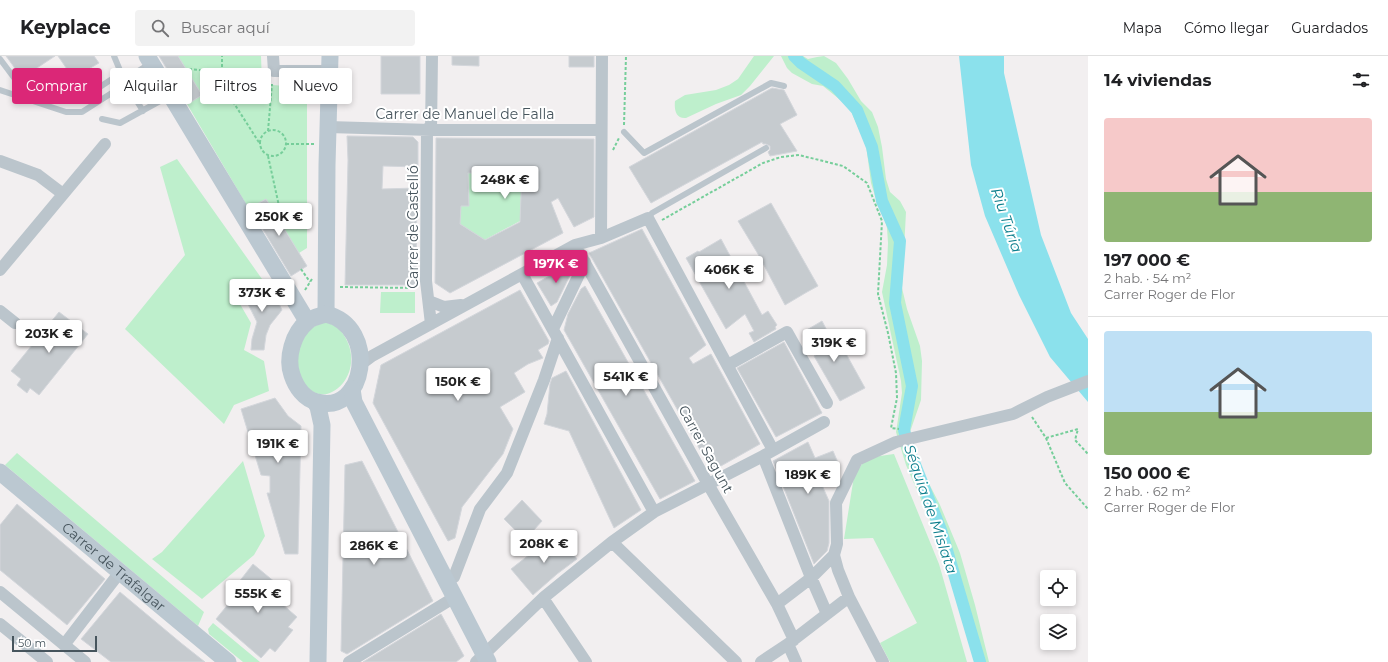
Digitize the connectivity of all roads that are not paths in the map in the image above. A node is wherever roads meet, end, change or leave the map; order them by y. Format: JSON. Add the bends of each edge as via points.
{"nodes":[{"id":1,"x":114,"y":56,"type":"edge"},
{"id":2,"x":273,"y":56,"type":"edge"},
{"id":3,"x":432,"y":56,"type":"edge"},
{"id":4,"x":602,"y":56,"type":"edge"},
{"id":5,"x":0,"y":59,"type":"edge"},
{"id":6,"x":149,"y":60,"type":"edge"},
{"id":7,"x":330,"y":64,"type":"edge"},
{"id":8,"x":119,"y":68,"type":"edge"},
{"id":9,"x":139,"y":68,"type":"edge"},
{"id":10,"x":110,"y":80,"type":"edge"},
{"id":11,"x":784,"y":86,"type":"dead end"},
{"id":12,"x":0,"y":90,"type":"edge"},
{"id":13,"x":110,"y":94,"type":"edge"},
{"id":14,"x":139,"y":104,"type":"edge"},
{"id":15,"x":155,"y":104,"type":"edge"},
{"id":16,"x":175,"y":104,"type":"edge"},
{"id":17,"x":143,"y":111,"type":"junction"},
{"id":18,"x":102,"y":120,"type":"dead end"},
{"id":19,"x":328,"y":127,"type":"junction"},
{"id":20,"x":429,"y":130,"type":"junction"},
{"id":21,"x":601,"y":130,"type":"junction"},
{"id":22,"x":624,"y":132,"type":"road end"},
{"id":23,"x":105,"y":144,"type":"dead end"},
{"id":24,"x":766,"y":148,"type":"dead end"},
{"id":25,"x":0,"y":161,"type":"edge"},
{"id":26,"x":64,"y":194,"type":"junction"},
{"id":27,"x":648,"y":218,"type":"junction"},
{"id":28,"x":601,"y":238,"type":"junction"},
{"id":29,"x":575,"y":245,"type":"junction"},
{"id":30,"x":585,"y":262,"type":"junction"},
{"id":31,"x":0,"y":270,"type":"edge"},
{"id":32,"x":522,"y":274,"type":"junction"},
{"id":33,"x":429,"y":301,"type":"junction"},
{"id":34,"x":468,"y":304,"type":"junction"},
{"id":35,"x":0,"y":311,"type":"edge"},
{"id":36,"x":326,"y":314,"type":"junction"},
{"id":37,"x":15,"y":322,"type":"dead end"},
{"id":38,"x":307,"y":322,"type":"junction"},
{"id":39,"x":431,"y":324,"type":"junction"},
{"id":40,"x":555,"y":333,"type":"junction"},
{"id":41,"x":360,"y":365,"type":"junction"},
{"id":42,"x":728,"y":365,"type":"junction"},
{"id":43,"x":1088,"y":381,"type":"edge"},
{"id":44,"x":352,"y":390,"type":"junction"},
{"id":45,"x":315,"y":402,"type":"junction"},
{"id":46,"x":827,"y":403,"type":"dead end"},
{"id":47,"x":824,"y":422,"type":"dead end"},
{"id":48,"x":768,"y":453,"type":"junction"},
{"id":49,"x":0,"y":472,"type":"edge"},
{"id":50,"x":708,"y":484,"type":"junction"},
{"id":51,"x":654,"y":512,"type":"junction"},
{"id":52,"x":612,"y":542,"type":"junction"},
{"id":53,"x":834,"y":555,"type":"junction"},
{"id":54,"x":120,"y":572,"type":"junction"},
{"id":55,"x":454,"y":577,"type":"dead end"},
{"id":56,"x":811,"y":578,"type":"junction"},
{"id":57,"x":0,"y":592,"type":"edge"},
{"id":58,"x":849,"y":597,"type":"junction"},
{"id":59,"x":543,"y":598,"type":"junction"},
{"id":60,"x":457,"y":601,"type":"junction"},
{"id":61,"x":777,"y":604,"type":"junction"},
{"id":62,"x":827,"y":614,"type":"junction"},
{"id":63,"x":0,"y":624,"type":"edge"},
{"id":64,"x":791,"y":642,"type":"junction"},
{"id":65,"x":64,"y":645,"type":"junction"},
{"id":66,"x":317,"y":659,"type":"edge"},
{"id":67,"x":483,"y":660,"type":"edge"},
{"id":68,"x":47,"y":662,"type":"edge"},
{"id":69,"x":84,"y":662,"type":"edge"},
{"id":70,"x":228,"y":662,"type":"edge"},
{"id":71,"x":349,"y":662,"type":"edge"},
{"id":72,"x":586,"y":662,"type":"edge"},
{"id":73,"x":736,"y":662,"type":"edge"},
{"id":74,"x":761,"y":662,"type":"edge"},
{"id":75,"x":796,"y":662,"type":"edge"},
{"id":76,"x":883,"y":662,"type":"edge"}],
"edges":[{"from":1,"to":8,"type":"lane"},
{"from":2,"to":7,"type":"street","via":[[274,71]]},
{"from":3,"to":20,"type":"street","name":"Carrer de Castelló"},
{"from":4,"to":21,"type":"street"},
{"from":5,"to":10,"type":"lane","via":[[18,83],[70,101],[83,98]]},
{"from":6,"to":9,"type":"lane"},
{"from":7,"to":19,"type":"street"},
{"from":11,"to":22,"type":"lane","via":[[771,83],[644,153]]},
{"from":12,"to":13,"type":"lane","via":[[66,112],[82,112]]},
{"from":14,"to":17,"type":"lane"},
{"from":15,"to":17,"type":"lane"},
{"from":16,"to":38,"type":"street"},
{"from":17,"to":18,"type":"lane","via":[[120,123]]},
{"from":19,"to":20,"type":"street","name":"Carrer de Manuel de Falla"},
{"from":19,"to":36,"type":"street"},
{"from":20,"to":21,"type":"street","name":"Carrer de Manuel de Falla"},
{"from":20,"to":33,"type":"street","name":"Carrer de Castelló","via":[[426,281]]},
{"from":21,"to":28,"type":"street"},
{"from":23,"to":26,"type":"street"},
{"from":24,"to":27,"type":"lane","via":[[652,213]]},
{"from":25,"to":26,"type":"street","via":[[38,175]]},
{"from":26,"to":31,"type":"street"},
{"from":27,"to":28,"type":"street"},
{"from":27,"to":42,"type":"street"},
{"from":28,"to":29,"type":"street"},
{"from":29,"to":30,"type":"street","name":"Carrer Sagunt"},
{"from":29,"to":32,"type":"street"},
{"from":30,"to":40,"type":"street"},
{"from":30,"to":50,"type":"street","name":"Carrer Sagunt"},
{"from":32,"to":34,"type":"street"},
{"from":32,"to":40,"type":"street"},
{"from":33,"to":34,"type":"street","via":[[444,307]]},
{"from":33,"to":39,"type":"street","name":"Carrer de Castelló"},
{"from":34,"to":39,"type":"street"},
{"from":35,"to":37,"type":"street"},
{"from":36,"to":38,"type":"street","via":[[316,316]]},
{"from":36,"to":41,"type":"street","via":[[341,319],[354,334],[359,344]]},
{"from":38,"to":45,"type":"street","via":[[296,335],[290,368],[298,389]]},
{"from":39,"to":41,"type":"street"},
{"from":40,"to":51,"type":"street"},
{"from":40,"to":55,"type":"street","via":[[544,380],[507,473],[480,509]]},
{"from":41,"to":44,"type":"street"},
{"from":42,"to":46,"type":"street","via":[[787,332]]},
{"from":42,"to":48,"type":"street"},
{"from":43,"to":53,"type":"street","via":[[1013,414],[896,442],[857,460],[836,503],[837,544]]},
{"from":44,"to":45,"type":"street","via":[[337,402]]},
{"from":44,"to":60,"type":"street","via":[[354,402]]},
{"from":45,"to":66,"type":"street","via":[[322,425]]},
{"from":47,"to":48,"type":"street"},
{"from":48,"to":50,"type":"street"},
{"from":48,"to":56,"type":"street"},
{"from":49,"to":54,"type":"street","name":"Carrer de Trafalgar"},
{"from":50,"to":51,"type":"street"},
{"from":50,"to":61,"type":"street","name":"Carrer Sagunt"},
{"from":51,"to":52,"type":"street"},
{"from":52,"to":59,"type":"street"},
{"from":52,"to":73,"type":"street"},
{"from":53,"to":56,"type":"street"},
{"from":53,"to":58,"type":"street"},
{"from":54,"to":65,"type":"street"},
{"from":54,"to":70,"type":"street","name":"Carrer de Trafalgar"},
{"from":56,"to":61,"type":"street"},
{"from":56,"to":62,"type":"street"},
{"from":57,"to":65,"type":"street"},
{"from":58,"to":62,"type":"street"},
{"from":58,"to":76,"type":"street"},
{"from":59,"to":67,"type":"street"},
{"from":59,"to":72,"type":"street"},
{"from":60,"to":67,"type":"street"},
{"from":60,"to":71,"type":"street","via":[[450,600]]},
{"from":61,"to":64,"type":"street","name":"Carrer Sagunt"},
{"from":62,"to":64,"type":"street"},
{"from":63,"to":68,"type":"street"},
{"from":64,"to":74,"type":"street"},
{"from":64,"to":75,"type":"street","name":"Carrer Sagunt"},
{"from":65,"to":69,"type":"street"}]}
